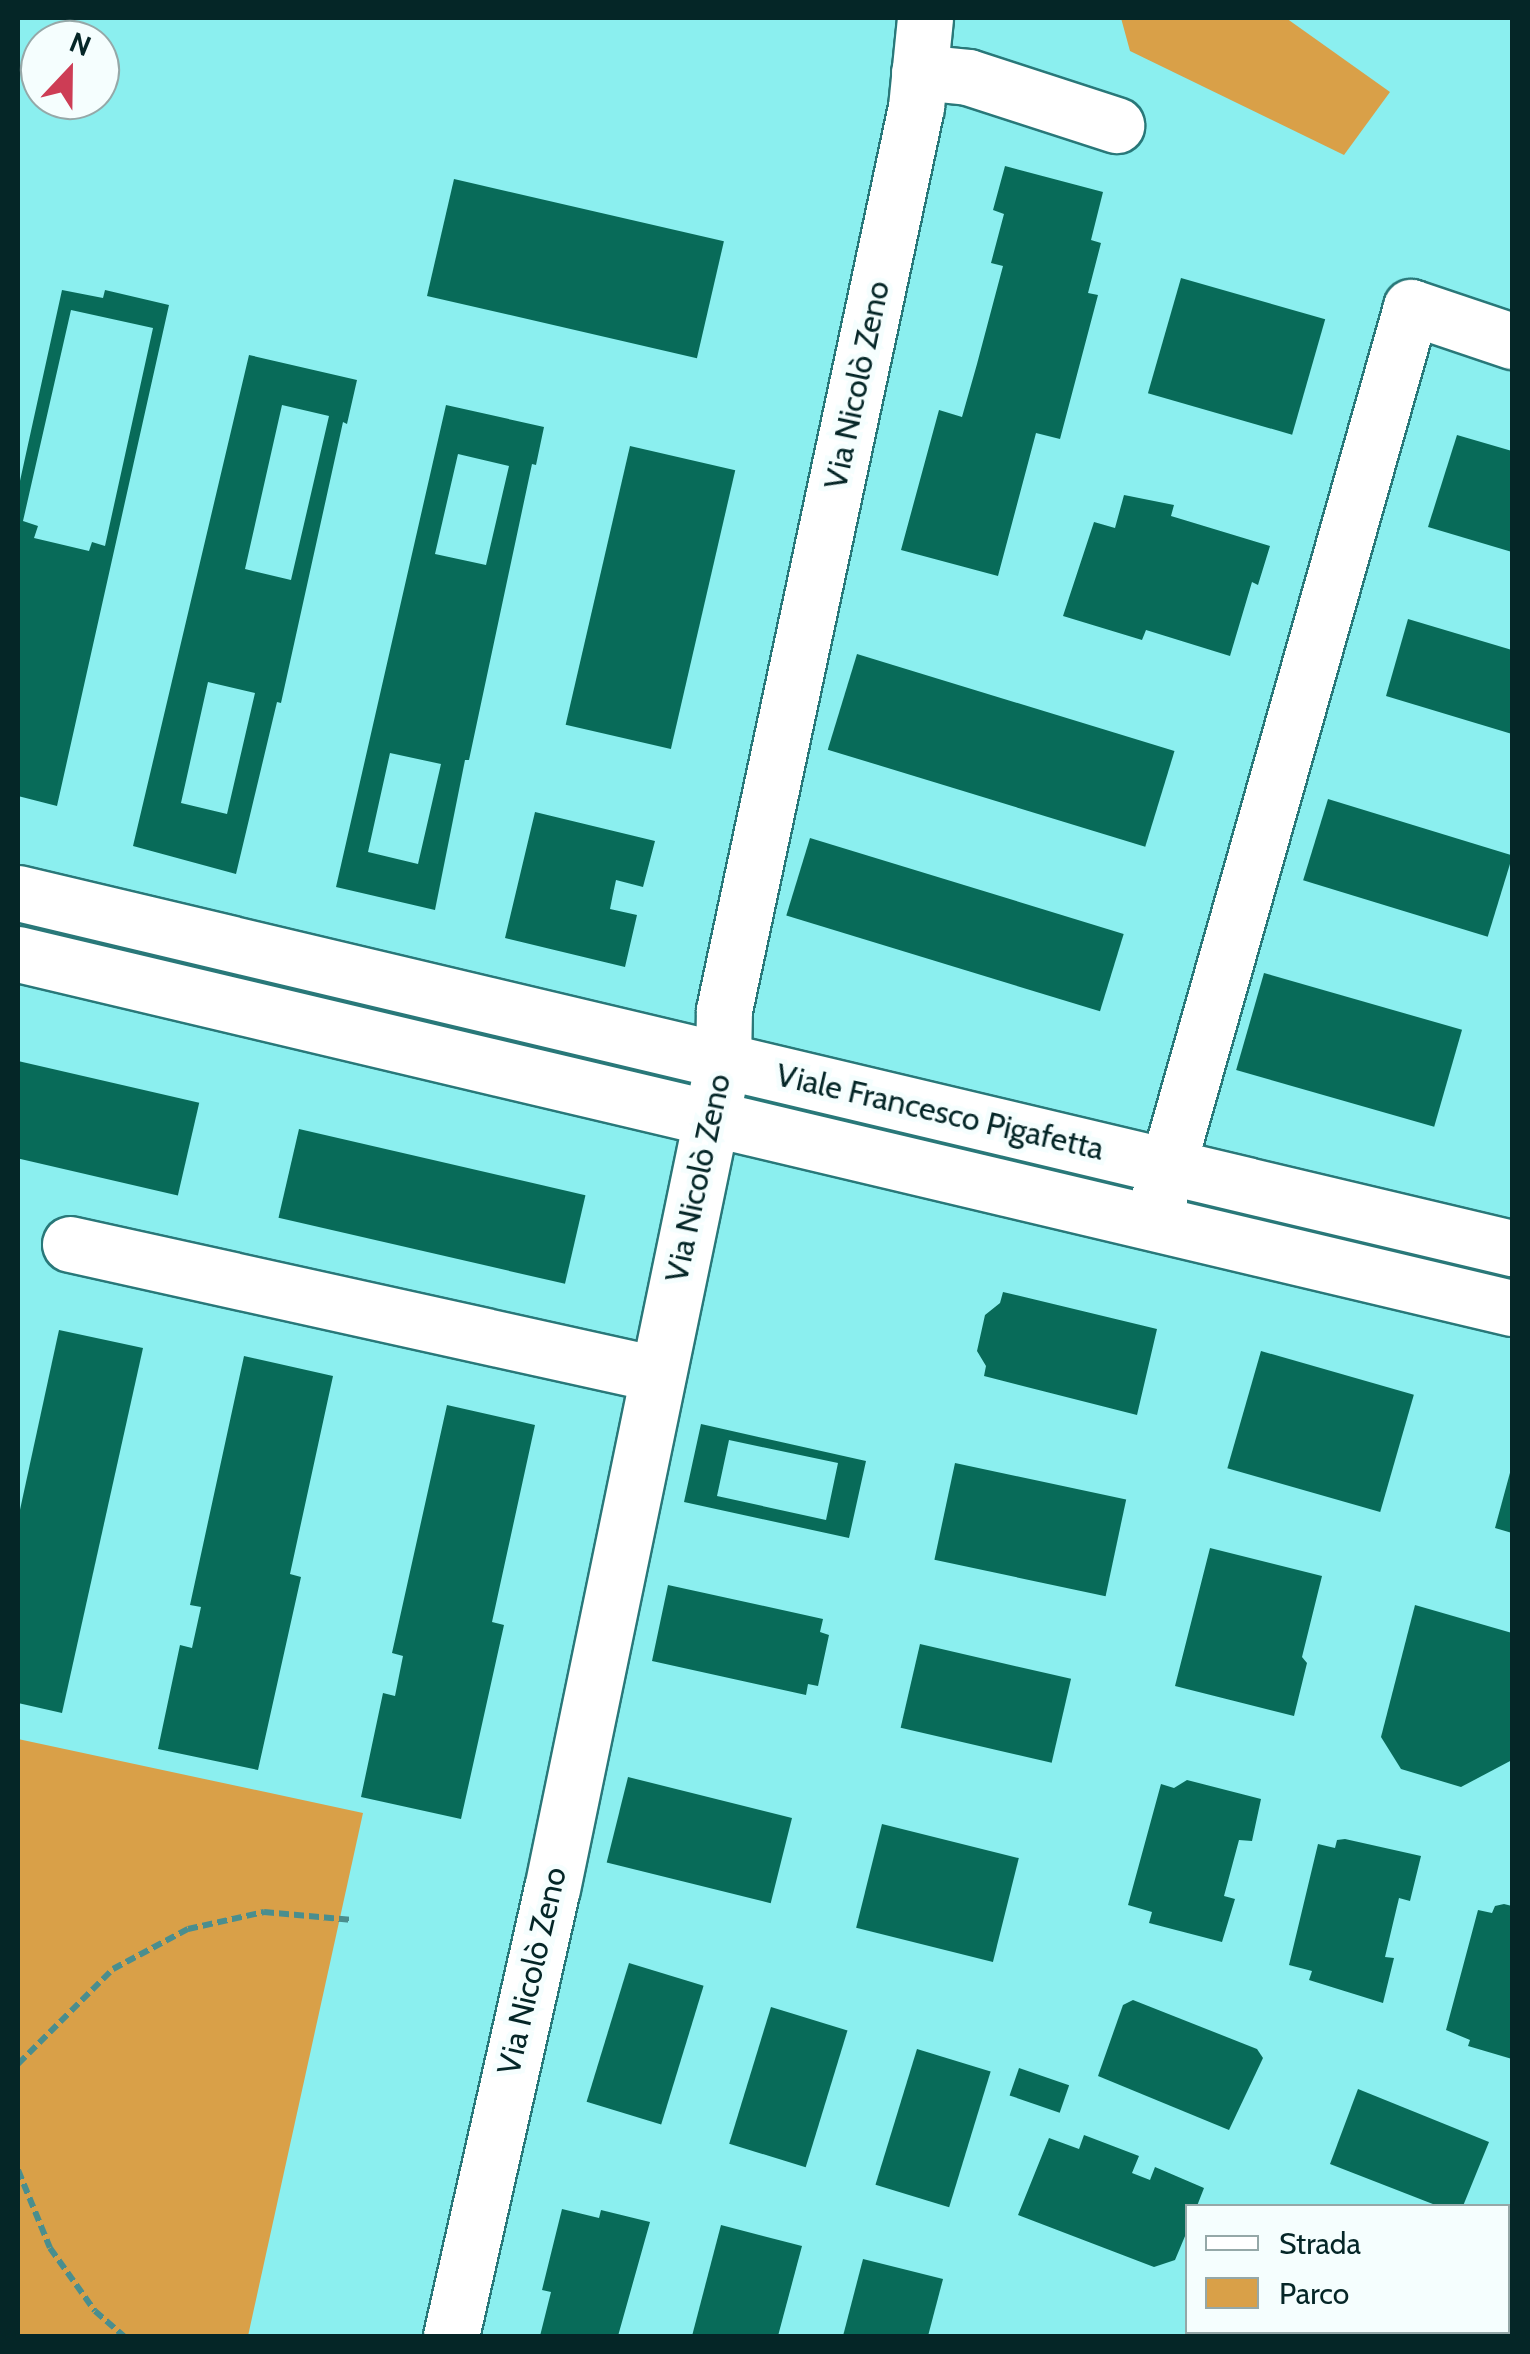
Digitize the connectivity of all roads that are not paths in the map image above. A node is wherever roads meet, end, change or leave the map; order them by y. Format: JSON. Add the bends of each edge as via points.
{"nodes":[{"id":1,"x":925,"y":18,"type":"edge"},
{"id":2,"x":919,"y":72,"type":"junction"},
{"id":3,"x":1116,"y":125,"type":"dead end"},
{"id":4,"x":1512,"y":342,"type":"edge"},
{"id":5,"x":18,"y":893,"type":"edge"},
{"id":6,"x":18,"y":954,"type":"edge"},
{"id":7,"x":723,"y":1062,"type":"junction"},
{"id":8,"x":709,"y":1118,"type":"junction"},
{"id":9,"x":1166,"y":1166,"type":"junction"},
{"id":10,"x":1152,"y":1223,"type":"junction"},
{"id":11,"x":70,"y":1244,"type":"dead end"},
{"id":12,"x":1512,"y":1248,"type":"edge"},
{"id":13,"x":1512,"y":1308,"type":"edge"},
{"id":14,"x":657,"y":1374,"type":"junction"},
{"id":15,"x":451,"y":2336,"type":"edge"}],
"edges":[{"from":1,"to":2,"type":"street","name":"Via Nicolò Zeno"},
{"from":2,"to":3,"type":"street","via":[[968,77]]},
{"from":2,"to":7,"type":"street","name":"Via Nicolò Zeno","via":[[724,1010]]},
{"from":4,"to":9,"type":"street","via":[[1411,307]]},
{"from":5,"to":7,"type":"street","name":"Viale Francesco Pigafetta"},
{"from":6,"to":8,"type":"street","name":"Viale Francesco Pigafetta"},
{"from":7,"to":8,"type":"street","name":"Via Nicolò Zeno"},
{"from":7,"to":9,"type":"street","name":"Viale Francesco Pigafetta"},
{"from":8,"to":10,"type":"street","name":"Viale Francesco Pigafetta"},
{"from":8,"to":14,"type":"street","name":"Via Nicolò Zeno"},
{"from":9,"to":10,"type":"street"},
{"from":9,"to":12,"type":"street","name":"Viale Francesco Pigafetta"},
{"from":10,"to":13,"type":"street","name":"Viale Francesco Pigafetta"},
{"from":11,"to":14,"type":"street"},
{"from":14,"to":15,"type":"street","name":"Via Nicolò Zeno","via":[[552,1889]]}]}
